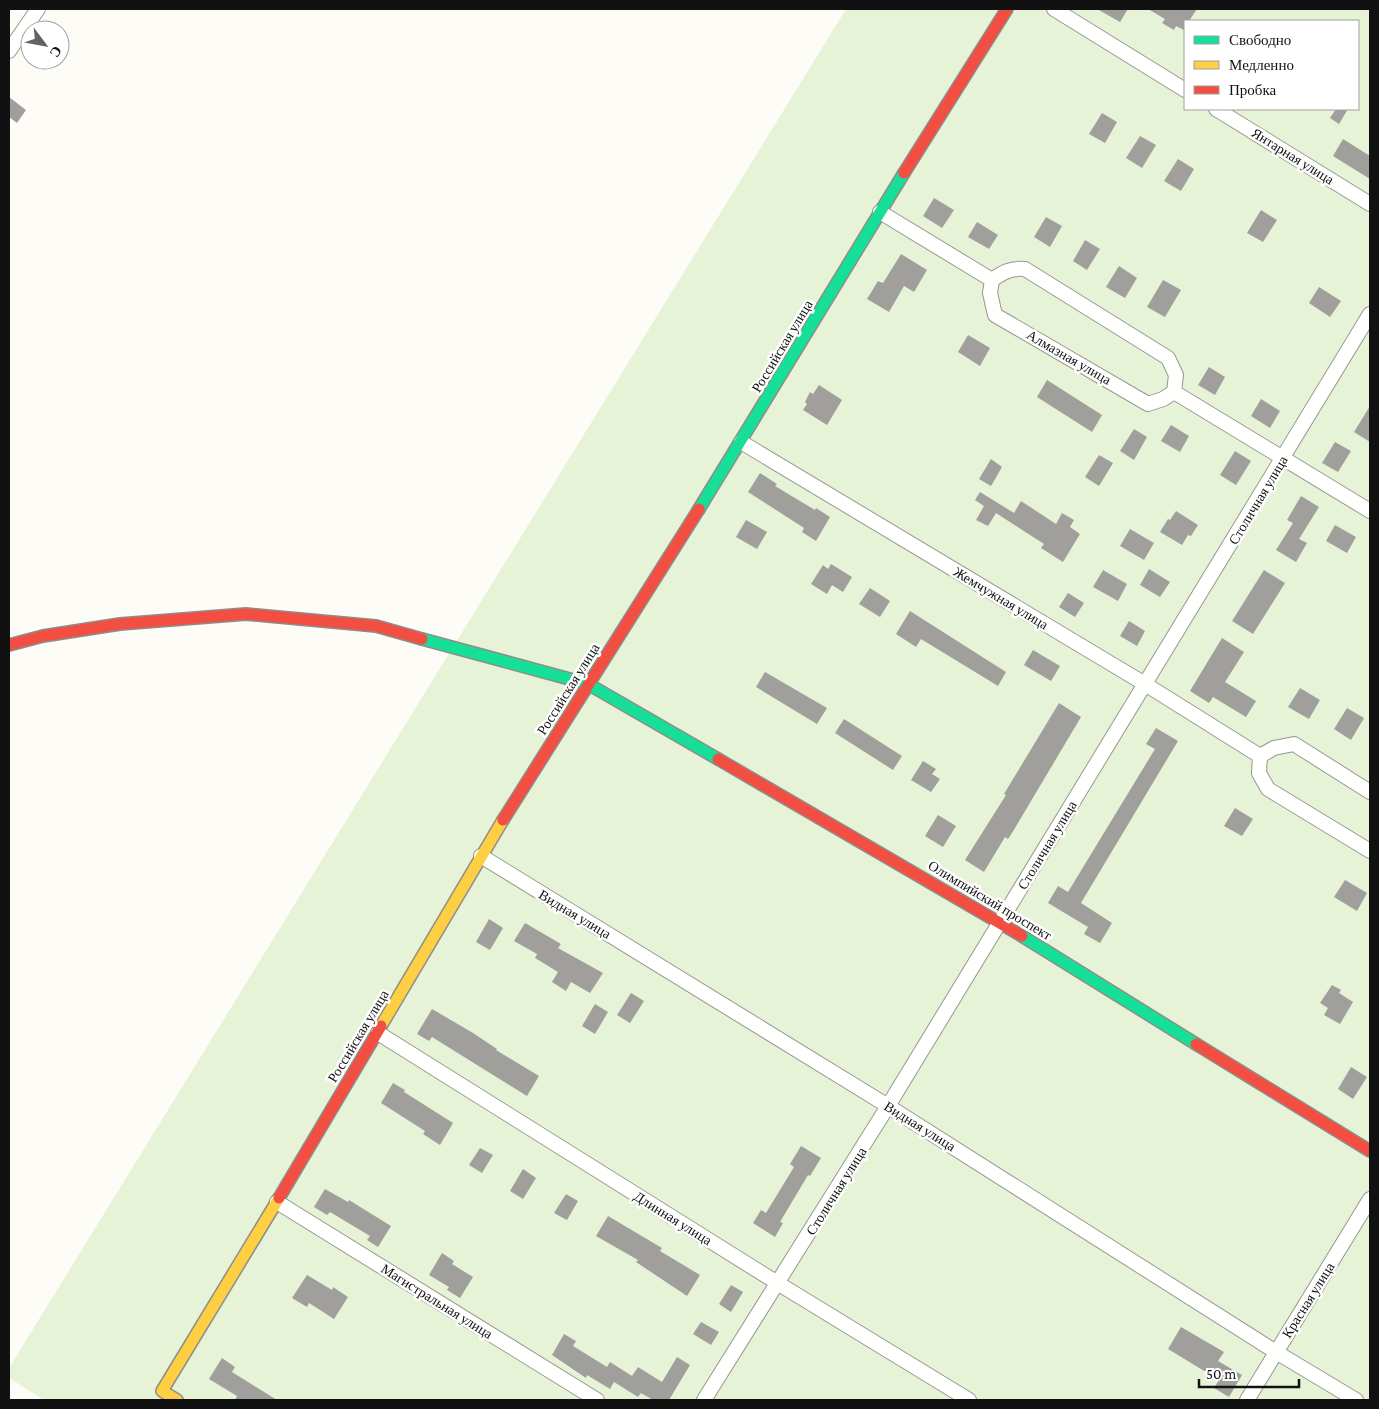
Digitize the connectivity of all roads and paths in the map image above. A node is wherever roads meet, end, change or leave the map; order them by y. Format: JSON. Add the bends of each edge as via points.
{"nodes":[{"id":1,"x":38,"y":9,"type":"edge"},
{"id":2,"x":1007,"y":9,"type":"edge"},
{"id":3,"x":1054,"y":9,"type":"edge"},
{"id":4,"x":9,"y":51,"type":"edge"},
{"id":5,"x":1184,"y":89,"type":"edge"},
{"id":6,"x":1218,"y":110,"type":"edge"},
{"id":7,"x":1370,"y":204,"type":"edge"},
{"id":8,"x":880,"y":212,"type":"junction"},
{"id":9,"x":992,"y":280,"type":"junction"},
{"id":10,"x":1370,"y":314,"type":"edge"},
{"id":11,"x":1174,"y":392,"type":"junction"},
{"id":12,"x":741,"y":442,"type":"junction"},
{"id":13,"x":1284,"y":457,"type":"junction"},
{"id":14,"x":1370,"y":511,"type":"edge"},
{"id":15,"x":9,"y":645,"type":"edge"},
{"id":16,"x":588,"y":684,"type":"junction"},
{"id":17,"x":1145,"y":684,"type":"junction"},
{"id":18,"x":1260,"y":756,"type":"junction"},
{"id":19,"x":1370,"y":792,"type":"edge"},
{"id":20,"x":1370,"y":851,"type":"edge"},
{"id":21,"x":480,"y":856,"type":"junction"},
{"id":22,"x":1000,"y":923,"type":"junction"},
{"id":23,"x":378,"y":1033,"type":"junction"},
{"id":24,"x":888,"y":1106,"type":"junction"},
{"id":25,"x":1370,"y":1151,"type":"edge"},
{"id":26,"x":1370,"y":1199,"type":"edge"},
{"id":27,"x":277,"y":1202,"type":"junction"},
{"id":28,"x":779,"y":1284,"type":"junction"},
{"id":29,"x":1276,"y":1352,"type":"junction"},
{"id":30,"x":177,"y":1400,"type":"edge"},
{"id":31,"x":597,"y":1400,"type":"edge"},
{"id":32,"x":704,"y":1400,"type":"edge"},
{"id":33,"x":969,"y":1400,"type":"edge"},
{"id":34,"x":1247,"y":1400,"type":"edge"},
{"id":35,"x":1356,"y":1400,"type":"edge"}],
"edges":[{"from":1,"to":4,"type":"street"},
{"from":2,"to":8,"type":"street","name":"Российская улица"},
{"from":3,"to":5,"type":"street"},
{"from":6,"to":7,"type":"street","name":"Янтарная улица"},
{"from":8,"to":9,"type":"street"},
{"from":8,"to":12,"type":"street","name":"Российская улица"},
{"from":9,"to":11,"type":"street","via":[[1013,268],[1025,269],[1168,358],[1176,375]]},
{"from":9,"to":11,"type":"street","name":"Алмазная улица","via":[[990,293],[995,314],[1148,404]]},
{"from":10,"to":13,"type":"street","name":"Столичная улица"},
{"from":11,"to":13,"type":"street"},
{"from":12,"to":16,"type":"street","name":"Российская улица"},
{"from":12,"to":17,"type":"street","name":"Жемчужная улица"},
{"from":13,"to":14,"type":"street"},
{"from":13,"to":17,"type":"street","name":"Столичная улица"},
{"from":15,"to":16,"type":"street","name":"Олимпийский проспект","via":[[43,636],[120,624],[246,614],[376,626]]},
{"from":16,"to":21,"type":"street","name":"Российская улица"},
{"from":16,"to":22,"type":"street","name":"Олимпийский проспект"},
{"from":17,"to":18,"type":"street","name":"Жемчужная улица"},
{"from":17,"to":22,"type":"street","name":"Столичная улица"},
{"from":18,"to":19,"type":"street","via":[[1274,748],[1294,744]]},
{"from":18,"to":20,"type":"street","via":[[1259,773],[1268,789]]},
{"from":21,"to":23,"type":"street","name":"Российская улица"},
{"from":21,"to":24,"type":"street","name":"Видная улица"},
{"from":22,"to":24,"type":"street","name":"Столичная улица"},
{"from":22,"to":25,"type":"street","name":"Олимпийский проспект"},
{"from":23,"to":27,"type":"street","name":"Российская улица"},
{"from":23,"to":28,"type":"street","name":"Длинная улица"},
{"from":24,"to":28,"type":"street","name":"Столичная улица"},
{"from":24,"to":29,"type":"street","name":"Видная улица"},
{"from":26,"to":29,"type":"street","name":"Красная улица"},
{"from":27,"to":30,"type":"street","name":"Российская улица","via":[[162,1391]]},
{"from":27,"to":31,"type":"street","name":"Магистральная улица"},
{"from":28,"to":32,"type":"street","name":"Столичная улица"},
{"from":28,"to":33,"type":"street","name":"Длинная улица"},
{"from":29,"to":34,"type":"street","name":"Красная улица"},
{"from":29,"to":35,"type":"street","name":"Видная улица"}]}
